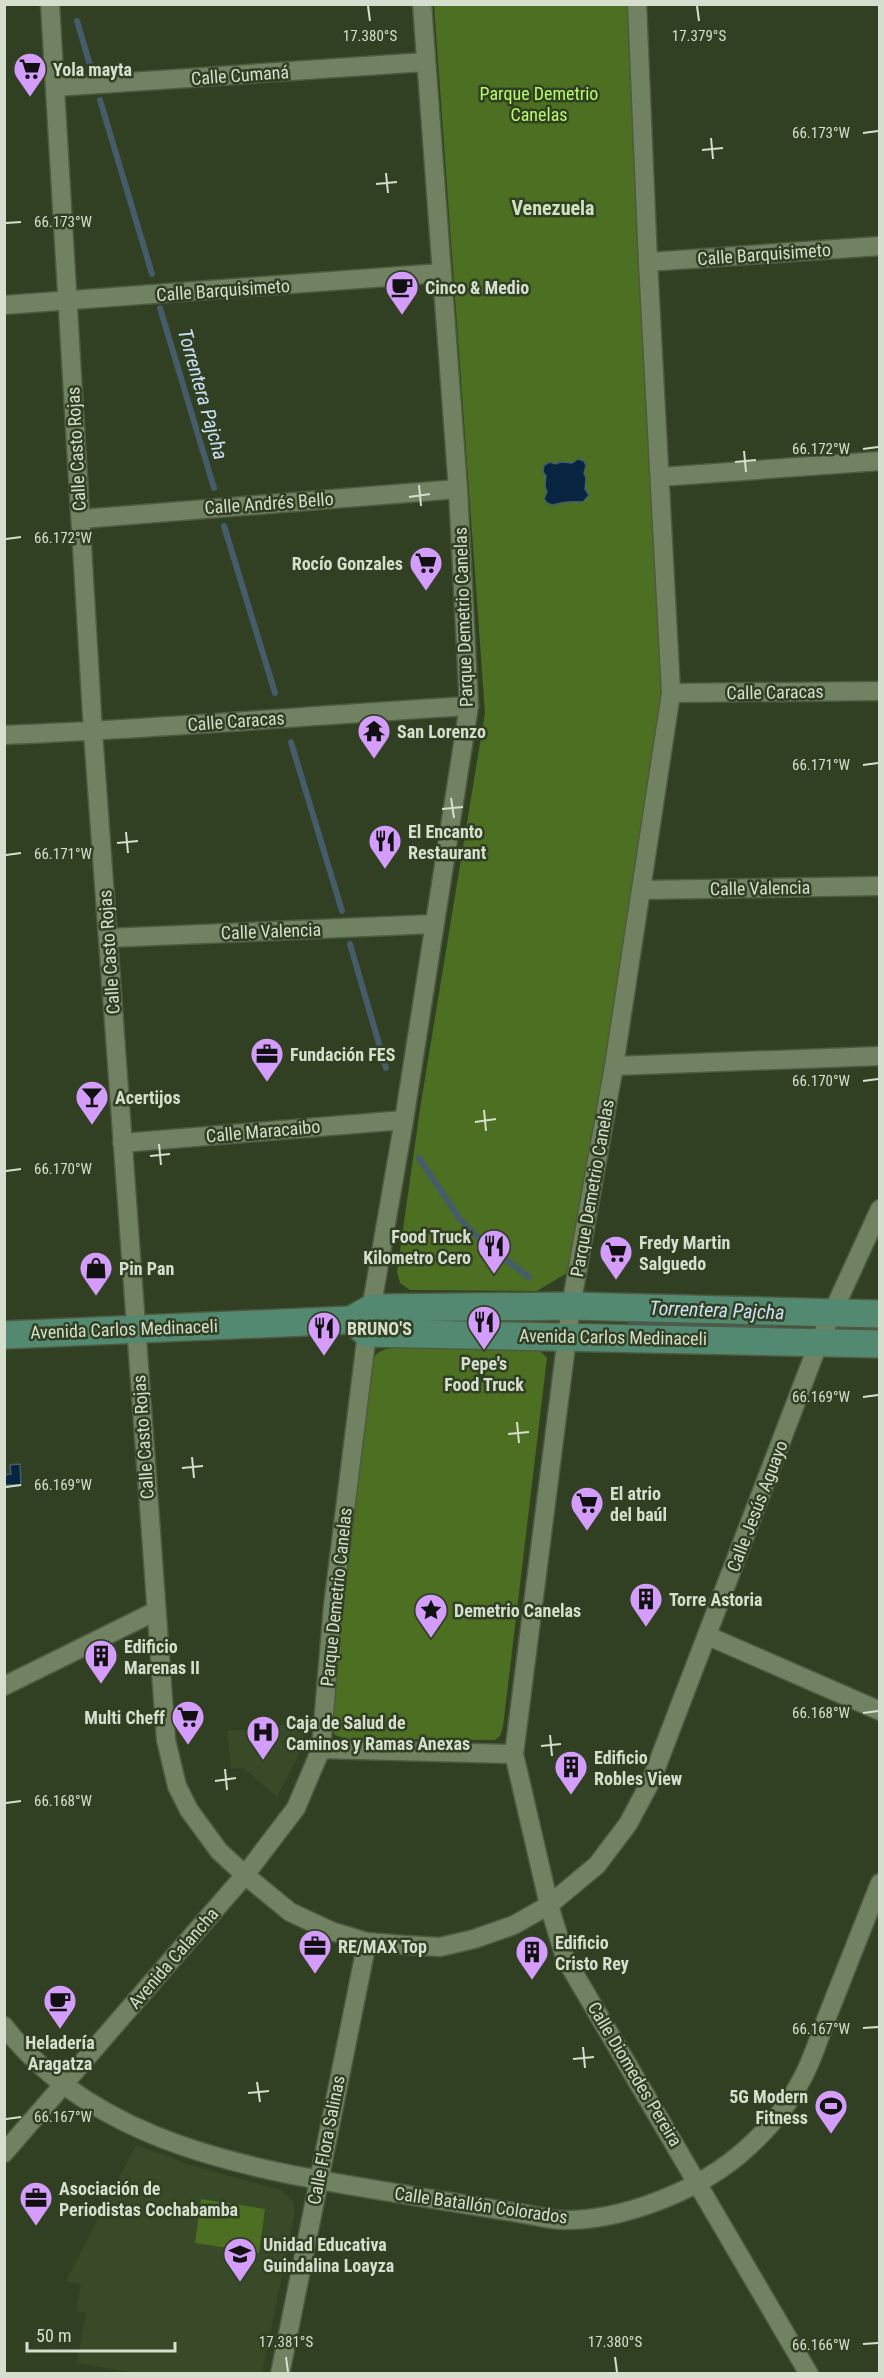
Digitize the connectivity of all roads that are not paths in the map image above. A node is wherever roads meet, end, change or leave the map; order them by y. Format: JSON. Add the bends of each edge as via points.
{"nodes":[{"id":1,"x":50,"y":4,"type":"edge"},
{"id":2,"x":422,"y":4,"type":"edge"},
{"id":3,"x":637,"y":4,"type":"edge"},
{"id":4,"x":425,"y":63,"type":"junction"},
{"id":5,"x":55,"y":87,"type":"junction"},
{"id":6,"x":879,"y":246,"type":"edge"},
{"id":7,"x":648,"y":262,"type":"junction"},
{"id":8,"x":441,"y":273,"type":"junction"},
{"id":9,"x":68,"y":300,"type":"junction"},
{"id":10,"x":4,"y":305,"type":"edge"},
{"id":11,"x":879,"y":461,"type":"edge"},
{"id":12,"x":660,"y":477,"type":"junction"},
{"id":13,"x":458,"y":489,"type":"junction"},
{"id":14,"x":81,"y":519,"type":"junction"},
{"id":15,"x":879,"y":691,"type":"edge"},
{"id":16,"x":671,"y":693,"type":"junction"},
{"id":17,"x":468,"y":706,"type":"junction"},
{"id":18,"x":93,"y":732,"type":"junction"},
{"id":19,"x":4,"y":735,"type":"edge"},
{"id":20,"x":879,"y":886,"type":"edge"},
{"id":21,"x":641,"y":890,"type":"junction"},
{"id":22,"x":434,"y":924,"type":"junction"},
{"id":23,"x":108,"y":938,"type":"junction"},
{"id":24,"x":879,"y":1056,"type":"edge"},
{"id":25,"x":614,"y":1066,"type":"junction"},
{"id":26,"x":404,"y":1120,"type":"junction"},
{"id":27,"x":122,"y":1143,"type":"junction"},
{"id":28,"x":879,"y":1209,"type":"edge"},
{"id":29,"x":571,"y":1306,"type":"junction"},
{"id":30,"x":832,"y":1313,"type":"junction"},
{"id":31,"x":879,"y":1314,"type":"edge"},
{"id":32,"x":363,"y":1321,"type":"junction"},
{"id":33,"x":135,"y":1328,"type":"junction"},
{"id":34,"x":4,"y":1335,"type":"edge"},
{"id":35,"x":567,"y":1336,"type":"junction"},
{"id":36,"x":819,"y":1342,"type":"junction"},
{"id":37,"x":879,"y":1344,"type":"edge"},
{"id":38,"x":156,"y":1611,"type":"junction"},
{"id":39,"x":708,"y":1636,"type":"junction"},
{"id":40,"x":4,"y":1686,"type":"edge"},
{"id":41,"x":879,"y":1711,"type":"edge"},
{"id":42,"x":321,"y":1749,"type":"junction"},
{"id":43,"x":514,"y":1754,"type":"junction"},
{"id":44,"x":245,"y":1875,"type":"junction"},
{"id":45,"x":879,"y":1883,"type":"edge"},
{"id":46,"x":549,"y":1905,"type":"junction"},
{"id":47,"x":367,"y":1942,"type":"junction"},
{"id":48,"x":4,"y":2026,"type":"edge"},
{"id":49,"x":63,"y":2084,"type":"junction"},
{"id":50,"x":4,"y":2153,"type":"edge"},
{"id":51,"x":318,"y":2180,"type":"junction"},
{"id":52,"x":699,"y":2183,"type":"junction"},
{"id":53,"x":280,"y":2373,"type":"edge"},
{"id":54,"x":809,"y":2373,"type":"edge"}],
"edges":[{"from":1,"to":5,"type":"street","name":"Calle Casto Rojas"},
{"from":2,"to":4,"type":"street","name":"Parque Demetrio Canelas"},
{"from":3,"to":7,"type":"street","name":"Parque Demetrio Canelas"},
{"from":4,"to":5,"type":"street","name":"Calle Cumaná"},
{"from":4,"to":8,"type":"street","name":"Parque Demetrio Canelas"},
{"from":5,"to":9,"type":"street","name":"Calle Casto Rojas"},
{"from":6,"to":7,"type":"street","name":"Calle Barquisimeto"},
{"from":7,"to":12,"type":"street","name":"Parque Demetrio Canelas"},
{"from":8,"to":9,"type":"street","name":"Calle Barquisimeto"},
{"from":8,"to":13,"type":"street","name":"Parque Demetrio Canelas"},
{"from":9,"to":10,"type":"street","name":"Calle Barquisimeto"},
{"from":9,"to":14,"type":"street","name":"Calle Casto Rojas"},
{"from":11,"to":12,"type":"street"},
{"from":12,"to":16,"type":"street","name":"Parque Demetrio Canelas"},
{"from":13,"to":14,"type":"street","name":"Calle Andrés Bello"},
{"from":13,"to":17,"type":"street","name":"Parque Demetrio Canelas"},
{"from":14,"to":18,"type":"street","name":"Calle Casto Rojas"},
{"from":15,"to":16,"type":"street","name":"Calle Caracas"},
{"from":16,"to":21,"type":"street","name":"Parque Demetrio Canelas"},
{"from":17,"to":18,"type":"street","name":"Calle Caracas"},
{"from":17,"to":22,"type":"street","name":"Parque Demetrio Canelas"},
{"from":18,"to":19,"type":"street","name":"Calle Caracas"},
{"from":18,"to":23,"type":"street","name":"Calle Casto Rojas"},
{"from":20,"to":21,"type":"street","name":"Calle Valencia"},
{"from":21,"to":25,"type":"street","name":"Parque Demetrio Canelas"},
{"from":22,"to":23,"type":"street","name":"Calle Valencia"},
{"from":22,"to":26,"type":"street","name":"Parque Demetrio Canelas"},
{"from":23,"to":27,"type":"street","name":"Calle Casto Rojas"},
{"from":24,"to":25,"type":"street"},
{"from":25,"to":29,"type":"street","name":"Parque Demetrio Canelas"},
{"from":26,"to":27,"type":"street","name":"Calle Maracaibo"},
{"from":26,"to":32,"type":"street","name":"Parque Demetrio Canelas"},
{"from":27,"to":33,"type":"street","name":"Calle Casto Rojas"},
{"from":28,"to":30,"type":"street","name":"Calle Jesús Aguayo"},
{"from":29,"to":30,"type":"main road","name":"Avenida Carlos Medinaceli"},
{"from":29,"to":32,"type":"main road","name":"Avenida Carlos Medinaceli"},
{"from":29,"to":35,"type":"street","name":"Parque Demetrio Canelas"},
{"from":30,"to":31,"type":"main road","name":"Avenida Carlos Medinaceli"},
{"from":30,"to":36,"type":"street","name":"Calle Jesús Aguayo"},
{"from":32,"to":33,"type":"main road","name":"Avenida Carlos Medinaceli"},
{"from":32,"to":35,"type":"main road","name":"Avenida Carlos Medinaceli"},
{"from":32,"to":42,"type":"street","name":"Parque Demetrio Canelas"},
{"from":33,"to":34,"type":"main road","name":"Avenida Carlos Medinaceli"},
{"from":33,"to":38,"type":"street","name":"Calle Casto Rojas"},
{"from":35,"to":36,"type":"main road","name":"Avenida Carlos Medinaceli"},
{"from":35,"to":43,"type":"street","name":"Parque Demetrio Canelas"},
{"from":36,"to":37,"type":"main road","name":"Avenida Carlos Medinaceli"},
{"from":36,"to":39,"type":"street","name":"Calle Jesús Aguayo"},
{"from":38,"to":40,"type":"street"},
{"from":38,"to":44,"type":"street","name":"Calle Casto Rojas","via":[[166,1740],[177,1786],[219,1851]]},
{"from":39,"to":41,"type":"street"},
{"from":39,"to":46,"type":"street","name":"Calle Jesús Aguayo","via":[[651,1781],[628,1824],[597,1865]]},
{"from":42,"to":43,"type":"street"},
{"from":42,"to":44,"type":"street","name":"Avenida Calancha","via":[[296,1808]]},
{"from":43,"to":46,"type":"street","name":"Calle Diomedes Pereira"},
{"from":44,"to":47,"type":"street","name":"Calle Jesús Aguayo","via":[[290,1912]]},
{"from":44,"to":49,"type":"street","name":"Avenida Calancha"},
{"from":45,"to":52,"type":"street","name":"Calle Batallón Colorados","via":[[802,2079],[773,2123],[738,2156]]},
{"from":46,"to":47,"type":"street","name":"Calle Jesús Aguayo","via":[[514,1925],[440,1947]]},
{"from":46,"to":52,"type":"street","name":"Calle Diomedes Pereira","via":[[566,1958]]},
{"from":47,"to":51,"type":"street","name":"Calle Flora Salinas"},
{"from":48,"to":49,"type":"street","name":"Calle Batallón Colorados","via":[[22,2049]]},
{"from":49,"to":50,"type":"street","name":"Avenida Calancha"},
{"from":49,"to":51,"type":"street","name":"Calle Batallón Colorados","via":[[148,2134],[201,2153]]},
{"from":51,"to":52,"type":"street","name":"Calle Batallón Colorados","via":[[563,2220],[608,2216]]},
{"from":51,"to":53,"type":"street","name":"Calle Flora Salinas"},
{"from":52,"to":54,"type":"street","name":"Calle Diomedes Pereira"}]}
